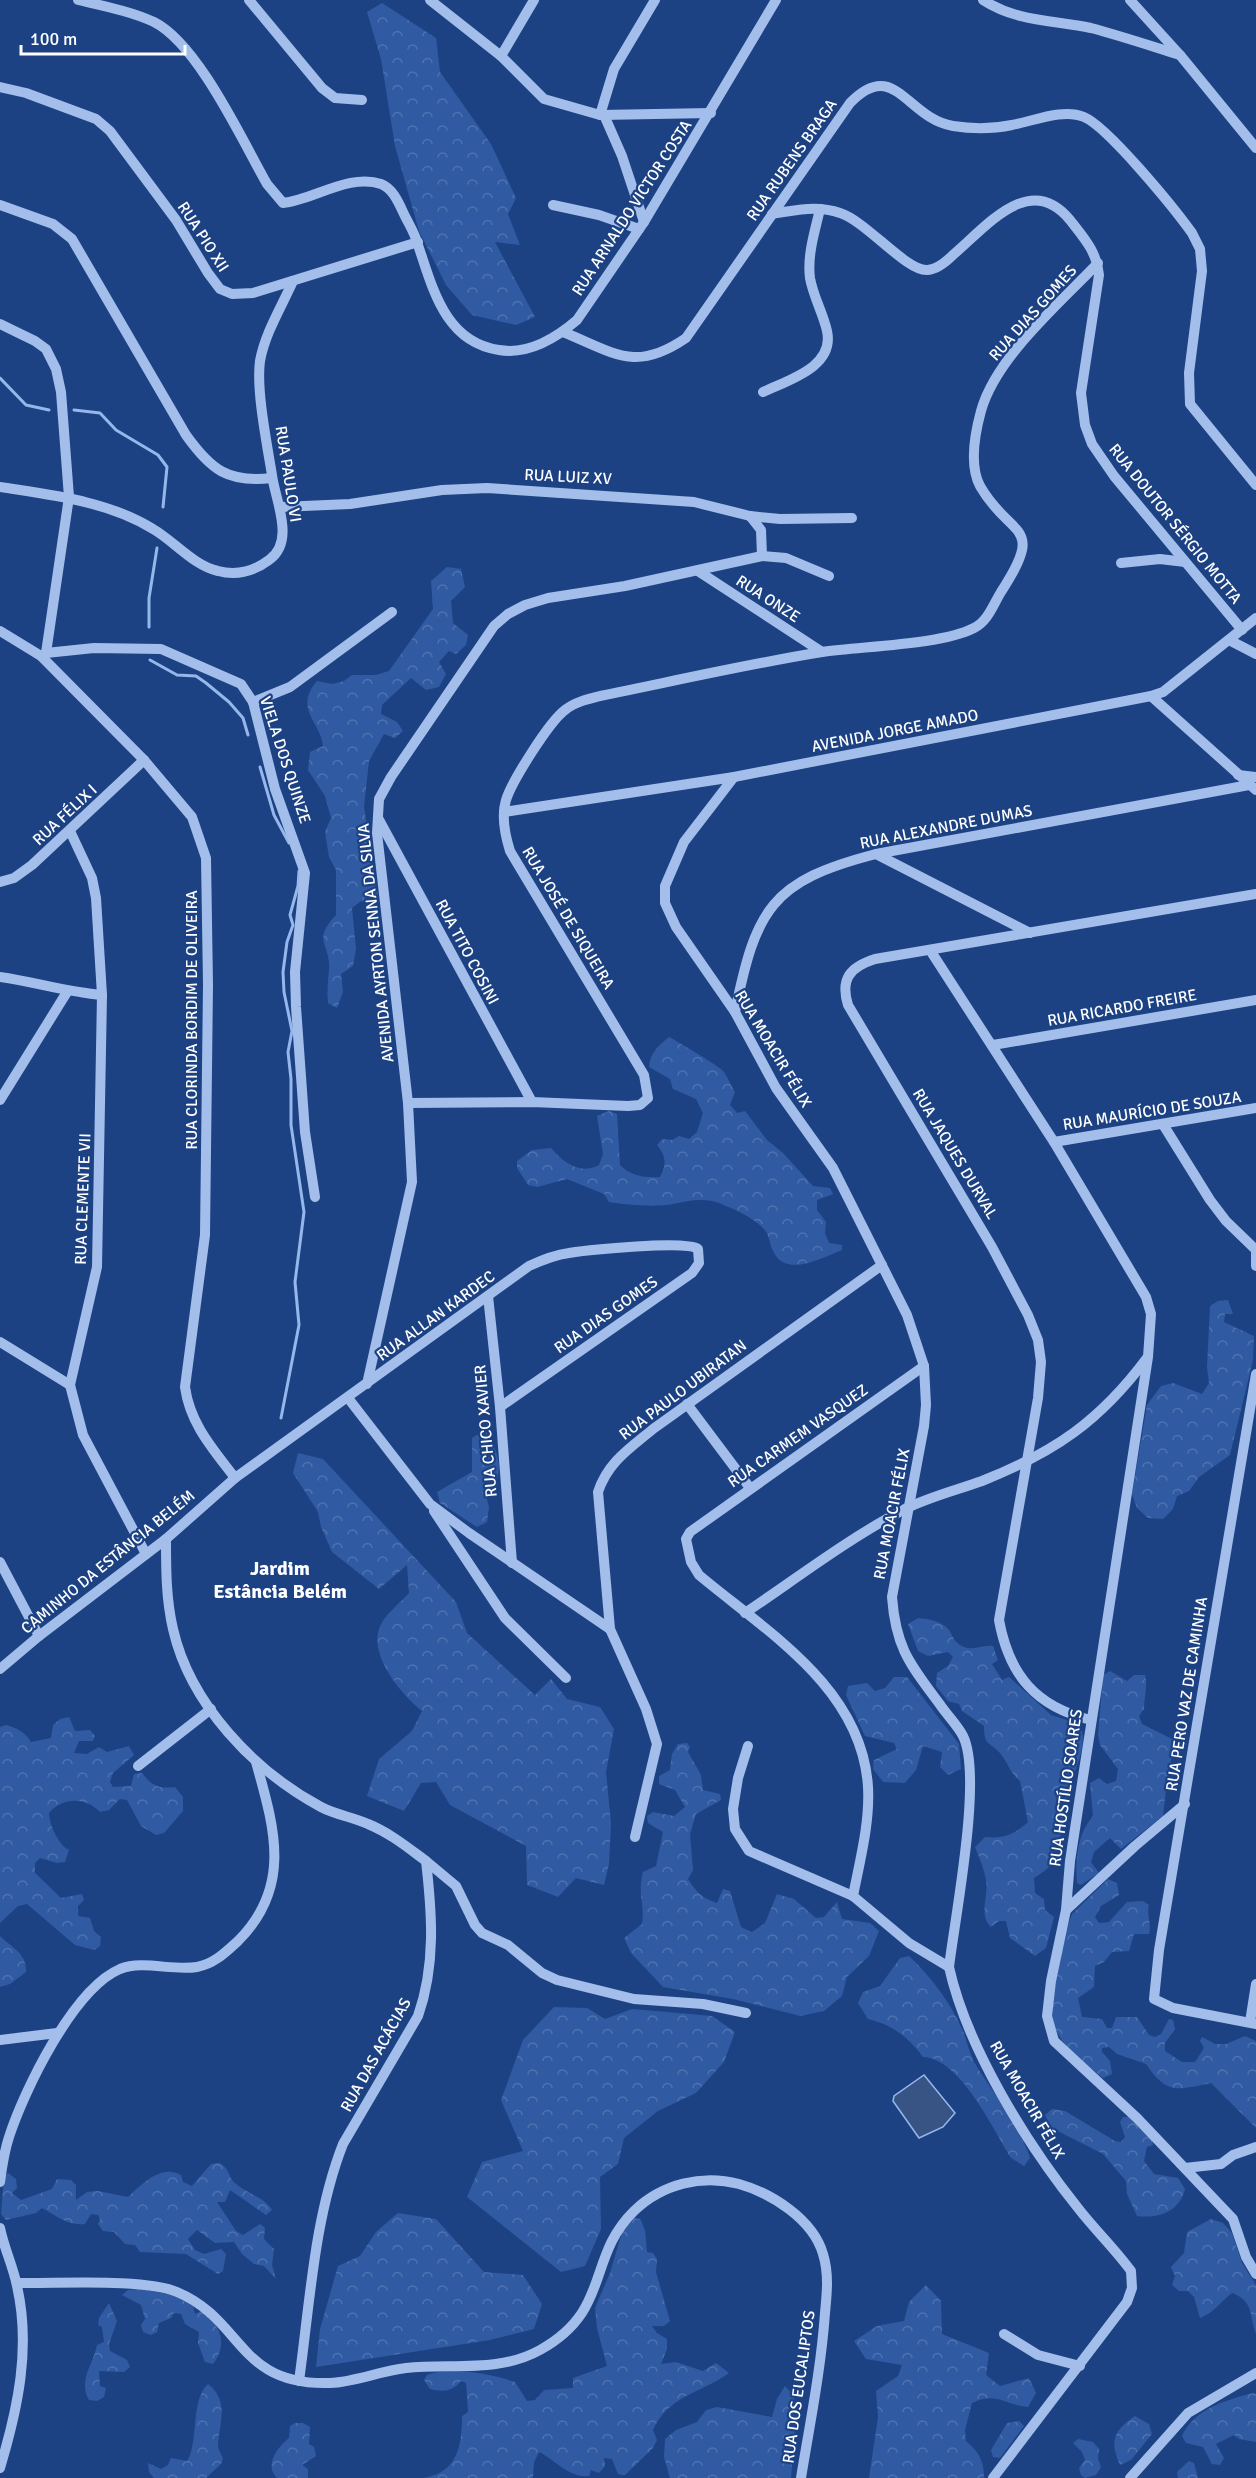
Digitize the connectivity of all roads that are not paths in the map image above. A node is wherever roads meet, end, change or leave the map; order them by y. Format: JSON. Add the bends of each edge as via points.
{"nodes":[{"id":1,"x":78,"y":0,"type":"edge"},
{"id":2,"x":249,"y":0,"type":"edge"},
{"id":3,"x":430,"y":0,"type":"edge"},
{"id":4,"x":534,"y":0,"type":"edge"},
{"id":5,"x":655,"y":0,"type":"edge"},
{"id":6,"x":776,"y":0,"type":"edge"},
{"id":7,"x":983,"y":0,"type":"edge"},
{"id":8,"x":1130,"y":0,"type":"edge"},
{"id":9,"x":1180,"y":55,"type":"junction"},
{"id":10,"x":501,"y":56,"type":"junction"},
{"id":11,"x":0,"y":87,"type":"edge"},
{"id":12,"x":362,"y":100,"type":"dead end"},
{"id":13,"x":711,"y":113,"type":"junction"},
{"id":14,"x":602,"y":115,"type":"junction"},
{"id":15,"x":1256,"y":148,"type":"edge"},
{"id":16,"x":0,"y":205,"type":"edge"},
{"id":17,"x":553,"y":205,"type":"dead end"},
{"id":18,"x":820,"y":209,"type":"junction"},
{"id":19,"x":772,"y":214,"type":"junction"},
{"id":20,"x":642,"y":225,"type":"junction"},
{"id":21,"x":418,"y":242,"type":"junction"},
{"id":22,"x":1098,"y":263,"type":"junction"},
{"id":23,"x":293,"y":281,"type":"junction"},
{"id":24,"x":0,"y":324,"type":"edge"},
{"id":25,"x":563,"y":332,"type":"junction"},
{"id":26,"x":763,"y":392,"type":"dead end"},
{"id":27,"x":272,"y":478,"type":"junction"},
{"id":28,"x":1256,"y":484,"type":"edge"},
{"id":29,"x":0,"y":487,"type":"edge"},
{"id":30,"x":69,"y":497,"type":"junction"},
{"id":31,"x":281,"y":507,"type":"junction"},
{"id":32,"x":750,"y":516,"type":"junction"},
{"id":33,"x":852,"y":519,"type":"dead end"},
{"id":34,"x":762,"y":556,"type":"junction"},
{"id":35,"x":1185,"y":562,"type":"junction"},
{"id":36,"x":1121,"y":563,"type":"dead end"},
{"id":37,"x":698,"y":571,"type":"junction"},
{"id":38,"x":828,"y":576,"type":"dead end"},
{"id":39,"x":392,"y":612,"type":"dead end"},
{"id":40,"x":1256,"y":618,"type":"edge"},
{"id":41,"x":1242,"y":630,"type":"junction"},
{"id":42,"x":0,"y":631,"type":"edge"},
{"id":43,"x":1229,"y":640,"type":"junction"},
{"id":44,"x":822,"y":652,"type":"junction"},
{"id":45,"x":1256,"y":654,"type":"edge"},
{"id":46,"x":44,"y":655,"type":"junction"},
{"id":47,"x":1151,"y":696,"type":"junction"},
{"id":48,"x":253,"y":702,"type":"junction"},
{"id":49,"x":144,"y":760,"type":"junction"},
{"id":50,"x":734,"y":777,"type":"junction"},
{"id":51,"x":1254,"y":784,"type":"edge"},
{"id":52,"x":504,"y":812,"type":"junction"},
{"id":53,"x":376,"y":816,"type":"junction"},
{"id":54,"x":70,"y":831,"type":"junction"},
{"id":55,"x":876,"y":854,"type":"junction"},
{"id":56,"x":0,"y":882,"type":"edge"},
{"id":57,"x":1256,"y":894,"type":"edge"},
{"id":58,"x":1030,"y":933,"type":"junction"},
{"id":59,"x":930,"y":950,"type":"junction"},
{"id":60,"x":0,"y":977,"type":"edge"},
{"id":61,"x":67,"y":992,"type":"junction"},
{"id":62,"x":102,"y":995,"type":"junction"},
{"id":63,"x":1256,"y":1000,"type":"edge"},
{"id":64,"x":735,"y":1012,"type":"junction"},
{"id":65,"x":993,"y":1045,"type":"junction"},
{"id":66,"x":6,"y":1082,"type":"edge"},
{"id":67,"x":0,"y":1100,"type":"edge"},
{"id":68,"x":532,"y":1102,"type":"junction"},
{"id":69,"x":408,"y":1103,"type":"junction"},
{"id":70,"x":1256,"y":1108,"type":"edge"},
{"id":71,"x":1164,"y":1126,"type":"junction"},
{"id":72,"x":1054,"y":1142,"type":"junction"},
{"id":73,"x":315,"y":1197,"type":"dead end"},
{"id":74,"x":680,"y":1244,"type":"joint"},
{"id":75,"x":1256,"y":1250,"type":"edge"},
{"id":76,"x":882,"y":1265,"type":"junction"},
{"id":77,"x":1256,"y":1266,"type":"edge"},
{"id":78,"x":488,"y":1296,"type":"junction"},
{"id":79,"x":0,"y":1342,"type":"edge"},
{"id":80,"x":1148,"y":1357,"type":"junction"},
{"id":81,"x":924,"y":1366,"type":"junction"},
{"id":82,"x":1256,"y":1374,"type":"edge"},
{"id":83,"x":367,"y":1384,"type":"junction"},
{"id":84,"x":70,"y":1385,"type":"junction"},
{"id":85,"x":348,"y":1398,"type":"junction"},
{"id":86,"x":687,"y":1404,"type":"junction"},
{"id":87,"x":500,"y":1407,"type":"junction"},
{"id":88,"x":1027,"y":1462,"type":"junction"},
{"id":89,"x":235,"y":1478,"type":"junction"},
{"id":90,"x":750,"y":1488,"type":"junction"},
{"id":91,"x":429,"y":1504,"type":"junction"},
{"id":92,"x":907,"y":1508,"type":"junction"},
{"id":93,"x":166,"y":1539,"type":"junction"},
{"id":94,"x":146,"y":1554,"type":"junction"},
{"id":95,"x":0,"y":1562,"type":"edge"},
{"id":96,"x":512,"y":1563,"type":"junction"},
{"id":97,"x":745,"y":1613,"type":"junction"},
{"id":98,"x":610,"y":1629,"type":"junction"},
{"id":99,"x":39,"y":1636,"type":"junction"},
{"id":100,"x":0,"y":1670,"type":"edge"},
{"id":101,"x":566,"y":1678,"type":"dead end"},
{"id":102,"x":211,"y":1708,"type":"junction"},
{"id":103,"x":1091,"y":1720,"type":"junction"},
{"id":104,"x":748,"y":1746,"type":"dead end"},
{"id":105,"x":256,"y":1762,"type":"junction"},
{"id":106,"x":138,"y":1766,"type":"dead end"},
{"id":107,"x":1185,"y":1804,"type":"junction"},
{"id":108,"x":635,"y":1837,"type":"dead end"},
{"id":109,"x":426,"y":1861,"type":"junction"},
{"id":110,"x":854,"y":1896,"type":"junction"},
{"id":111,"x":1066,"y":1910,"type":"junction"},
{"id":112,"x":949,"y":1967,"type":"junction"},
{"id":113,"x":1256,"y":1984,"type":"edge"},
{"id":114,"x":746,"y":2013,"type":"dead end"},
{"id":115,"x":1253,"y":2023,"type":"edge"},
{"id":116,"x":57,"y":2033,"type":"junction"},
{"id":117,"x":0,"y":2040,"type":"edge"},
{"id":118,"x":1256,"y":2147,"type":"edge"},
{"id":119,"x":1185,"y":2168,"type":"junction"},
{"id":120,"x":0,"y":2182,"type":"edge"},
{"id":121,"x":0,"y":2228,"type":"edge"},
{"id":122,"x":1256,"y":2274,"type":"edge"},
{"id":123,"x":17,"y":2283,"type":"junction"},
{"id":124,"x":1004,"y":2334,"type":"dead end"},
{"id":125,"x":1080,"y":2366,"type":"junction"},
{"id":126,"x":1256,"y":2373,"type":"edge"},
{"id":127,"x":299,"y":2381,"type":"junction"},
{"id":128,"x":0,"y":2468,"type":"edge"},
{"id":129,"x":801,"y":2478,"type":"edge"},
{"id":130,"x":993,"y":2478,"type":"edge"},
{"id":131,"x":1130,"y":2478,"type":"edge"}],
"edges":[{"from":1,"to":21,"type":"street","name":"RUA ARNALDO VICTOR COSTA","via":[[156,23],[184,45],[267,184],[283,203],[348,185],[382,184],[392,191]]},
{"from":2,"to":12,"type":"street","via":[[322,88],[335,98]]},
{"from":3,"to":10,"type":"street"},
{"from":4,"to":10,"type":"street"},
{"from":5,"to":14,"type":"street","via":[[614,69]]},
{"from":6,"to":13,"type":"street","name":"RUA ARNALDO VICTOR COSTA"},
{"from":7,"to":9,"type":"street","via":[[999,11],[1019,17],[1087,28]]},
{"from":8,"to":9,"type":"street"},
{"from":9,"to":15,"type":"street"},
{"from":10,"to":14,"type":"street","via":[[544,99]]},
{"from":11,"to":23,"type":"street","name":"RUA PIO XII","via":[[96,119],[110,131],[176,220],[220,289],[232,294],[253,293]]},
{"from":13,"to":14,"type":"street"},
{"from":13,"to":20,"type":"street","name":"RUA ARNALDO VICTOR COSTA"},
{"from":14,"to":20,"type":"street","via":[[622,156]]},
{"from":16,"to":27,"type":"street","via":[[52,224],[72,239],[204,460],[234,477]]},
{"from":17,"to":20,"type":"street"},
{"from":18,"to":19,"type":"street"},
{"from":18,"to":22,"type":"street","via":[[840,213],[861,224],[915,268],[927,270],[937,268],[1022,201],[1045,199],[1065,214],[1095,253]]},
{"from":18,"to":26,"type":"street","via":[[809,275],[827,332],[827,346],[808,371]]},
{"from":19,"to":25,"type":"street","name":"RUA RUBENS BRAGA","via":[[686,338],[665,352],[626,358]]},
{"from":19,"to":28,"type":"street","name":"RUA RUBENS BRAGA","via":[[849,104],[874,85],[885,84],[935,122],[955,126],[1010,126],[1075,113],[1086,118],[1106,134],[1179,216],[1200,249],[1202,271],[1189,373],[1190,404]]},
{"from":20,"to":25,"type":"street","name":"RUA ARNALDO VICTOR COSTA","via":[[577,320]]},
{"from":21,"to":23,"type":"street","name":"RUA PIO XII"},
{"from":21,"to":25,"type":"street","name":"RUA ARNALDO VICTOR COSTA","via":[[444,315],[464,336],[488,348],[508,351]]},
{"from":22,"to":35,"type":"street","name":"RUA DOUTOR SÉRGIO MOTTA","via":[[1100,275],[1081,393],[1084,425],[1114,476]]},
{"from":22,"to":44,"type":"street","name":"RUA DIAS GOMES","via":[[1023,343],[1002,369],[983,403],[974,452],[975,471],[980,485],[1012,522],[1023,546],[1022,560],[986,618],[961,633]]},
{"from":23,"to":27,"type":"street","name":"RUA PAULO VI","via":[[260,362]]},
{"from":24,"to":30,"type":"street","via":[[46,350],[56,369]]},
{"from":27,"to":31,"type":"street","name":"RUA PAULO VI"},
{"from":29,"to":30,"type":"street","name":"RUA PAULO VI"},
{"from":30,"to":31,"type":"street","name":"RUA PAULO VI","via":[[153,528],[216,571],[236,574],[257,569],[273,558],[282,533]]},
{"from":30,"to":46,"type":"street"},
{"from":31,"to":32,"type":"street","name":"RUA LUIZ XV","via":[[350,504],[442,490],[487,488],[694,502]]},
{"from":32,"to":33,"type":"street","name":"RUA LUIZ XV"},
{"from":32,"to":34,"type":"street","via":[[761,530]]},
{"from":34,"to":37,"type":"street","name":"AVENIDA AYRTON SENNA DA SILVA"},
{"from":34,"to":38,"type":"street","name":"AVENIDA AYRTON SENNA DA SILVA","via":[[786,558]]},
{"from":35,"to":36,"type":"street","via":[[1160,559]]},
{"from":35,"to":41,"type":"street","name":"RUA DOUTOR SÉRGIO MOTTA"},
{"from":37,"to":44,"type":"street","name":"RUA ONZE"},
{"from":37,"to":53,"type":"street","name":"AVENIDA AYRTON SENNA DA SILVA","via":[[548,598],[508,614],[494,626],[391,777],[379,799]]},
{"from":39,"to":48,"type":"street","via":[[290,687]]},
{"from":40,"to":41,"type":"street","name":"AVENIDA JORGE AMADO"},
{"from":41,"to":43,"type":"street","name":"AVENIDA JORGE AMADO"},
{"from":42,"to":46,"type":"street","name":"RUA CLORINDA BORDIM DE OLIVEIRA"},
{"from":43,"to":45,"type":"street"},
{"from":43,"to":47,"type":"street","name":"AVENIDA JORGE AMADO","via":[[1163,692]]},
{"from":44,"to":52,"type":"street","name":"RUA JOSÉ DE SIQUEIRA","via":[[578,702],[564,711],[520,771]]},
{"from":46,"to":48,"type":"street","name":"VIELA DOS QUINZE","via":[[94,648],[161,649],[241,684]]},
{"from":46,"to":49,"type":"street","name":"RUA CLORINDA BORDIM DE OLIVEIRA"},
{"from":47,"to":50,"type":"street","name":"AVENIDA JORGE AMADO"},
{"from":47,"to":51,"type":"street","via":[[1238,775]]},
{"from":48,"to":73,"type":"street","name":"VIELA DOS QUINZE","via":[[275,789],[305,873],[295,972],[296,1007],[304,1121]]},
{"from":49,"to":54,"type":"street","name":"RUA FÉLIX I"},
{"from":49,"to":89,"type":"street","name":"RUA CLORINDA BORDIM DE OLIVEIRA","via":[[192,817],[206,858],[205,1235],[184,1387],[196,1426]]},
{"from":50,"to":52,"type":"street","name":"AVENIDA JORGE AMADO"},
{"from":50,"to":64,"type":"street","name":"RUA MOACIR FÉLIX","via":[[684,842],[665,886],[665,903],[676,927]]},
{"from":51,"to":55,"type":"street","name":"RUA ALEXANDRE DUMAS"},
{"from":52,"to":68,"type":"street","name":"RUA JOSÉ DE SIQUEIRA","via":[[510,851],[644,1075],[648,1090],[648,1098],[640,1105]]},
{"from":53,"to":68,"type":"street","name":"RUA TITO COSINI"},
{"from":53,"to":69,"type":"street","name":"AVENIDA AYRTON SENNA DA SILVA"},
{"from":54,"to":56,"type":"street","name":"RUA FÉLIX I","via":[[32,865],[14,878]]},
{"from":54,"to":62,"type":"street","name":"RUA CLEMENTE VII","via":[[92,878],[96,898]]},
{"from":55,"to":58,"type":"street"},
{"from":55,"to":64,"type":"street","name":"RUA ALEXANDRE DUMAS","via":[[834,865],[797,883],[773,904],[746,959]]},
{"from":57,"to":58,"type":"street","name":"RUA JAQUES DURVAL"},
{"from":58,"to":59,"type":"street","name":"RUA JAQUES DURVAL"},
{"from":59,"to":65,"type":"street","name":"RUA HOSTÍLIO SOARES"},
{"from":59,"to":88,"type":"street","name":"RUA JAQUES DURVAL","via":[[859,964],[849,972],[845,994],[993,1247],[1038,1340],[1038,1398]]},
{"from":60,"to":61,"type":"street"},
{"from":61,"to":62,"type":"street"},
{"from":61,"to":66,"type":"street"},
{"from":62,"to":84,"type":"street","name":"RUA CLEMENTE VII","via":[[98,1267]]},
{"from":63,"to":65,"type":"street","name":"RUA RICARDO FREIRE"},
{"from":64,"to":76,"type":"street","name":"RUA MOACIR FÉLIX","via":[[776,1088],[833,1168]]},
{"from":65,"to":72,"type":"street","name":"RUA HOSTÍLIO SOARES"},
{"from":66,"to":67,"type":"street"},
{"from":68,"to":69,"type":"street","name":"RUA JOSÉ DE SIQUEIRA"},
{"from":69,"to":83,"type":"street","name":"AVENIDA AYRTON SENNA DA SILVA","via":[[412,1182]]},
{"from":70,"to":71,"type":"street","name":"RUA MAURÍCIO DE SOUZA"},
{"from":71,"to":72,"type":"street","name":"RUA MAURÍCIO DE SOUZA"},
{"from":71,"to":75,"type":"street","via":[[1210,1200]]},
{"from":72,"to":80,"type":"street","name":"RUA HOSTÍLIO SOARES","via":[[1146,1297],[1151,1314]]},
{"from":74,"to":78,"type":"street","name":"RUA ALLAN KARDEC","via":[[548,1257]]},
{"from":74,"to":87,"type":"street","name":"RUA DIAS GOMES","via":[[698,1249],[699,1263],[692,1273]]},
{"from":75,"to":77,"type":"street"},
{"from":76,"to":81,"type":"street","name":"RUA MOACIR FÉLIX","via":[[907,1315]]},
{"from":76,"to":86,"type":"street","name":"RUA PAULO UBIRATAN"},
{"from":78,"to":83,"type":"street","name":"RUA ALLAN KARDEC"},
{"from":78,"to":87,"type":"street","name":"RUA CHICO XAVIER"},
{"from":79,"to":84,"type":"street"},
{"from":80,"to":88,"type":"street","via":[[1126,1387],[1094,1418],[1064,1442]]},
{"from":80,"to":103,"type":"street","name":"RUA HOSTÍLIO SOARES"},
{"from":81,"to":90,"type":"street","name":"RUA CARMEM VASQUEZ"},
{"from":81,"to":92,"type":"street","name":"RUA MOACIR FÉLIX","via":[[924,1426]]},
{"from":82,"to":107,"type":"street","name":"RUA PERO VAZ DE CAMINHA"},
{"from":83,"to":85,"type":"street","name":"RUA ALLAN KARDEC"},
{"from":84,"to":94,"type":"street","name":"RUA CLEMENTE VII","via":[[83,1435]]},
{"from":85,"to":89,"type":"street","name":"RUA ALLAN KARDEC"},
{"from":85,"to":91,"type":"street"},
{"from":86,"to":90,"type":"street"},
{"from":86,"to":98,"type":"street","name":"RUA PAULO UBIRATAN","via":[[604,1473],[598,1500]]},
{"from":87,"to":96,"type":"street","name":"RUA CHICO XAVIER"},
{"from":88,"to":92,"type":"street"},
{"from":88,"to":103,"type":"street","name":"RUA JAQUES DURVAL","via":[[999,1620],[1003,1645],[1032,1693],[1063,1711]]},
{"from":89,"to":93,"type":"street","name":"CAMINHO DA ESTÂNCIA BELÉM"},
{"from":90,"to":97,"type":"street","name":"RUA CARMEM VASQUEZ","via":[[686,1539],[686,1548],[699,1575]]},
{"from":91,"to":96,"type":"street"},
{"from":91,"to":101,"type":"street","via":[[505,1617]]},
{"from":92,"to":97,"type":"street"},
{"from":92,"to":112,"type":"street","name":"RUA MOACIR FÉLIX","via":[[892,1596],[894,1622],[900,1646],[963,1736],[971,1767]]},
{"from":93,"to":94,"type":"street","name":"CAMINHO DA ESTÂNCIA BELÉM"},
{"from":93,"to":102,"type":"street","via":[[166,1589],[173,1630],[188,1675]]},
{"from":94,"to":99,"type":"street","name":"CAMINHO DA ESTÂNCIA BELÉM"},
{"from":95,"to":99,"type":"street"},
{"from":96,"to":98,"type":"street"},
{"from":97,"to":110,"type":"street","via":[[805,1663],[852,1723],[868,1785],[864,1842]]},
{"from":98,"to":108,"type":"street","via":[[646,1709],[657,1744]]},
{"from":99,"to":100,"type":"street","name":"CAMINHO DA ESTÂNCIA BELÉM"},
{"from":102,"to":105,"type":"street"},
{"from":102,"to":106,"type":"street"},
{"from":103,"to":111,"type":"street","name":"RUA HOSTÍLIO SOARES"},
{"from":104,"to":110,"type":"street","via":[[733,1809],[741,1842],[749,1851]]},
{"from":105,"to":109,"type":"street","via":[[300,1795],[390,1834]]},
{"from":105,"to":116,"type":"street","via":[[274,1827],[276,1853],[269,1888],[252,1926],[229,1950],[205,1964],[120,1970],[87,1997]]},
{"from":107,"to":111,"type":"street"},
{"from":107,"to":115,"type":"street","name":"RUA PERO VAZ DE CAMINHA","via":[[1154,1999],[1173,2008]]},
{"from":109,"to":114,"type":"street","via":[[456,1886],[482,1933],[508,1945],[542,1973],[634,1999],[703,2004]]},
{"from":109,"to":127,"type":"street","name":"RUA DAS ACÁCIAS","via":[[431,1922],[425,1994],[418,2016],[342,2144],[335,2163],[317,2248]]},
{"from":110,"to":112,"type":"street","via":[[909,1943]]},
{"from":111,"to":119,"type":"street","name":"RUA HOSTÍLIO SOARES","via":[[1047,2016],[1054,2041]]},
{"from":112,"to":125,"type":"street","name":"RUA MOACIR FÉLIX","via":[[960,2007],[998,2087],[1054,2177],[1131,2271],[1132,2288],[1127,2302]]},
{"from":113,"to":115,"type":"street"},
{"from":116,"to":117,"type":"street"},
{"from":116,"to":120,"type":"street","via":[[9,2137]]},
{"from":118,"to":119,"type":"street","via":[[1221,2164]]},
{"from":119,"to":122,"type":"street","name":"RUA HOSTÍLIO SOARES","via":[[1233,2219]]},
{"from":121,"to":123,"type":"street"},
{"from":123,"to":127,"type":"street","name":"RUA DOS EUCALIPTOS","via":[[173,2290],[196,2301],[216,2318],[262,2368]]},
{"from":123,"to":128,"type":"street","via":[[23,2361],[16,2413]]},
{"from":124,"to":125,"type":"street","via":[[1038,2355]]},
{"from":125,"to":130,"type":"street"},
{"from":126,"to":131,"type":"street","via":[[1188,2413]]},
{"from":127,"to":129,"type":"street","name":"RUA DOS EUCALIPTOS","via":[[330,2383],[405,2368],[495,2365],[539,2351],[563,2336],[582,2316],[615,2234],[635,2210],[678,2184],[703,2179],[732,2182],[774,2197],[802,2221],[823,2251],[828,2293],[823,2349]]}]}
